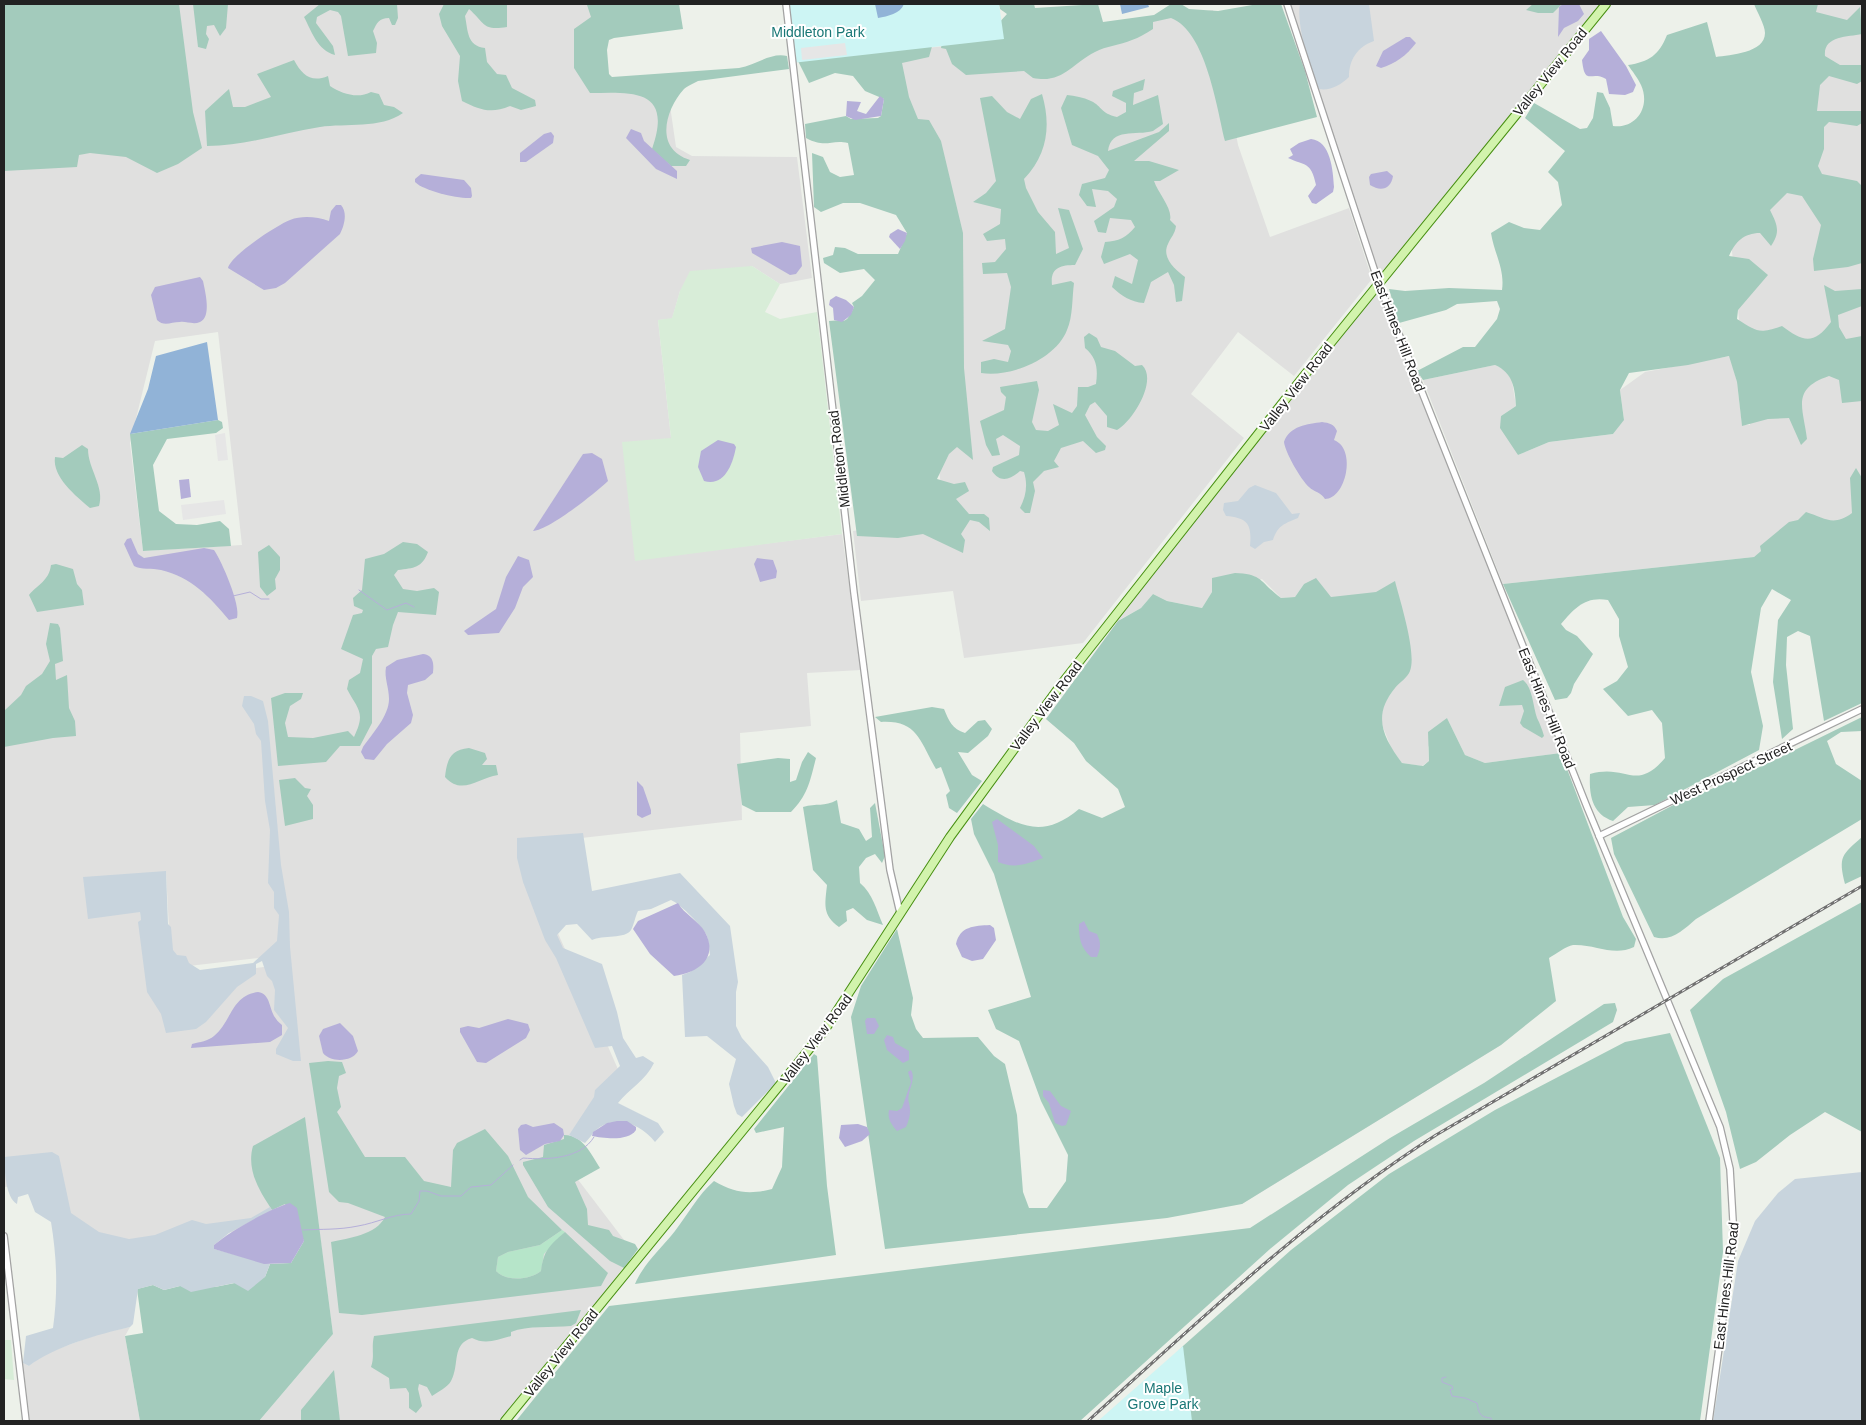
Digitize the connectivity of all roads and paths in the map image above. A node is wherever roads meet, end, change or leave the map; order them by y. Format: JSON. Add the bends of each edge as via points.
{"nodes":[{"id":1,"x":786,"y":4,"type":"edge"},
{"id":2,"x":1287,"y":4,"type":"edge"},
{"id":3,"x":1606,"y":4,"type":"edge"},
{"id":4,"x":1379,"y":284,"type":"junction"},
{"id":5,"x":1862,"y":709,"type":"edge"},
{"id":6,"x":1599,"y":836,"type":"junction"},
{"id":7,"x":900,"y":914,"type":"junction"},
{"id":8,"x":4,"y":1236,"type":"edge"},
{"id":9,"x":26,"y":1421,"type":"edge"},
{"id":10,"x":505,"y":1421,"type":"edge"},
{"id":11,"x":1709,"y":1421,"type":"edge"}],
"edges":[{"from":1,"to":7,"type":"street","name":"Middleton Road","via":[[854,593],[890,870]]},
{"from":2,"to":4,"type":"street","name":"East Hines Hill Road"},
{"from":3,"to":4,"type":"main road","name":"Valley View Road"},
{"from":4,"to":6,"type":"street","name":"East Hines Hill Road"},
{"from":4,"to":7,"type":"main road","name":"Valley View Road","via":[[1063,682],[980,794]]},
{"from":5,"to":6,"type":"street","name":"West Prospect Street"},
{"from":6,"to":11,"type":"street","name":"East Hines Hill Road","via":[[1709,1097],[1730,1169],[1734,1238]]},
{"from":7,"to":10,"type":"main road","name":"Valley View Road","via":[[826,1029]]},
{"from":8,"to":9,"type":"street"}]}
